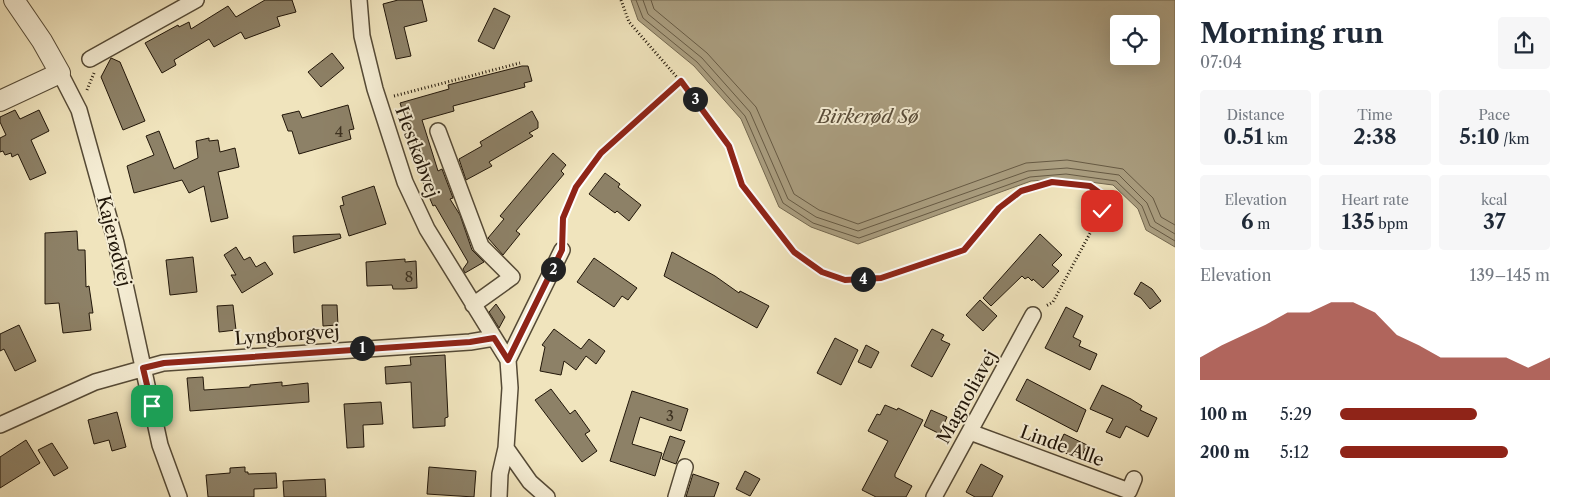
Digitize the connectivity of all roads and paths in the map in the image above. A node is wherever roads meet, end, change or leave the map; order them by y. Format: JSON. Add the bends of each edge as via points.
{"nodes":[{"id":1,"x":14,"y":0,"type":"edge"},
{"id":2,"x":196,"y":0,"type":"edge"},
{"id":3,"x":358,"y":0,"type":"edge"},
{"id":4,"x":621,"y":0,"type":"edge"},
{"id":5,"x":90,"y":59,"type":"joint"},
{"id":6,"x":520,"y":63,"type":"dead end"},
{"id":7,"x":60,"y":74,"type":"junction"},
{"id":8,"x":681,"y":81,"type":"junction"},
{"id":9,"x":378,"y":99,"type":"junction"},
{"id":10,"x":0,"y":101,"type":"edge"},
{"id":11,"x":78,"y":110,"type":"junction"},
{"id":12,"x":438,"y":131,"type":"dead end"},
{"id":13,"x":562,"y":250,"type":"joint"},
{"id":14,"x":473,"y":305,"type":"junction"},
{"id":15,"x":1033,"y":315,"type":"joint"},
{"id":16,"x":494,"y":338,"type":"junction"},
{"id":17,"x":508,"y":360,"type":"junction"},
{"id":18,"x":143,"y":368,"type":"junction"},
{"id":19,"x":0,"y":425,"type":"edge"},
{"id":20,"x":970,"y":432,"type":"junction"},
{"id":21,"x":506,"y":448,"type":"junction"},
{"id":22,"x":685,"y":467,"type":"dead end"},
{"id":23,"x":1134,"y":479,"type":"dead end"},
{"id":24,"x":179,"y":497,"type":"edge"},
{"id":25,"x":499,"y":497,"type":"edge"},
{"id":26,"x":547,"y":497,"type":"edge"},
{"id":27,"x":676,"y":497,"type":"edge"},
{"id":28,"x":934,"y":497,"type":"edge"}],
"edges":[{"from":1,"to":7,"type":"street","name":"Kajerødvej","via":[[42,40]]},
{"from":2,"to":5,"type":"street"},
{"from":3,"to":9,"type":"street","name":"Hestkøbvej","via":[[362,36]]},
{"from":4,"to":8,"type":"path","via":[[629,22]]},
{"from":5,"to":11,"type":"path","via":[[96,67]]},
{"from":6,"to":9,"type":"path"},
{"from":7,"to":10,"type":"street"},
{"from":7,"to":11,"type":"street","name":"Kajerødvej"},
{"from":8,"to":13,"type":"path","via":[[601,153],[576,187],[563,218]]},
{"from":8,"to":15,"type":"path","via":[[729,146],[742,185],[794,252],[822,272],[845,280],[881,278],[964,250],[999,208],[1021,191],[1052,182],[1090,186],[1097,190],[1101,194],[1102,211],[1053,302]]},
{"from":9,"to":14,"type":"street","name":"Hestkøbvej","via":[[405,182],[427,229]]},
{"from":11,"to":18,"type":"street","name":"Kajerødvej","via":[[116,243]]},
{"from":12,"to":14,"type":"street","name":"Hestkøbvej","via":[[481,246],[512,276]]},
{"from":13,"to":17,"type":"street"},
{"from":14,"to":16,"type":"street","name":"Hestkøbvej"},
{"from":15,"to":20,"type":"street","name":"Magnoliavej"},
{"from":16,"to":17,"type":"street","name":"Hestkøbvej"},
{"from":16,"to":18,"type":"street","name":"Lyngborgvej","via":[[164,363]]},
{"from":17,"to":21,"type":"street","name":"Hestkøbvej","via":[[510,388]]},
{"from":18,"to":19,"type":"street","name":"Lyngborgvej","via":[[95,382]]},
{"from":18,"to":24,"type":"street","name":"Kajerødvej","via":[[160,445]]},
{"from":20,"to":23,"type":"street","name":"Linde Alle","via":[[1129,491]]},
{"from":20,"to":28,"type":"street","name":"Magnoliavej"},
{"from":21,"to":25,"type":"street","name":"Hestkøbvej"},
{"from":21,"to":26,"type":"street","via":[[530,482]]},
{"from":22,"to":27,"type":"street"}]}
